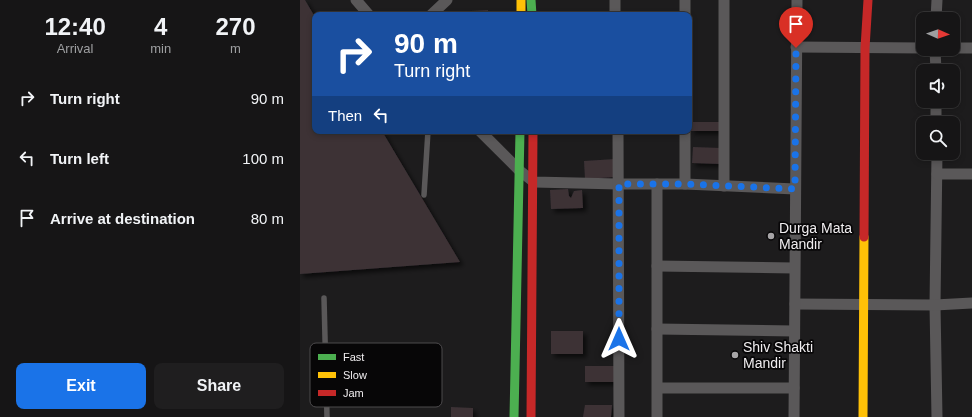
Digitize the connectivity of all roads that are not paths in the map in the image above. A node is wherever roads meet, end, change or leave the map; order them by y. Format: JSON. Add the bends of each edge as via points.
{"nodes":[{"id":1,"x":356,"y":0,"type":"edge"},
{"id":2,"x":447,"y":0,"type":"edge"},
{"id":3,"x":521,"y":0,"type":"edge"},
{"id":4,"x":531,"y":0,"type":"edge"},
{"id":5,"x":615,"y":0,"type":"edge"},
{"id":6,"x":685,"y":0,"type":"edge"},
{"id":7,"x":724,"y":0,"type":"edge"},
{"id":8,"x":797,"y":0,"type":"edge"},
{"id":9,"x":868,"y":0,"type":"edge"},
{"id":10,"x":937,"y":0,"type":"edge"},
{"id":11,"x":366,"y":12,"type":"edge"},
{"id":12,"x":434,"y":12,"type":"edge"},
{"id":13,"x":521,"y":12,"type":"edge"},
{"id":14,"x":532,"y":12,"type":"edge"},
{"id":15,"x":615,"y":12,"type":"edge"},
{"id":16,"x":685,"y":12,"type":"edge"},
{"id":17,"x":936,"y":12,"type":"edge"},
{"id":18,"x":796,"y":48,"type":"junction"},
{"id":19,"x":865,"y":48,"type":"junction"},
{"id":20,"x":916,"y":48,"type":"edge"},
{"id":21,"x":960,"y":48,"type":"edge"},
{"id":22,"x":972,"y":48,"type":"edge"},
{"id":23,"x":428,"y":134,"type":"edge"},
{"id":24,"x":483,"y":134,"type":"edge"},
{"id":25,"x":520,"y":134,"type":"edge"},
{"id":26,"x":533,"y":134,"type":"edge"},
{"id":27,"x":618,"y":134,"type":"edge"},
{"id":28,"x":685,"y":134,"type":"edge"},
{"id":29,"x":937,"y":160,"type":"edge"},
{"id":30,"x":520,"y":171,"type":"junction"},
{"id":31,"x":937,"y":174,"type":"junction"},
{"id":32,"x":972,"y":174,"type":"edge"},
{"id":33,"x":534,"y":182,"type":"junction"},
{"id":34,"x":619,"y":184,"type":"junction"},
{"id":35,"x":657,"y":184,"type":"junction"},
{"id":36,"x":685,"y":184,"type":"junction"},
{"id":37,"x":724,"y":186,"type":"junction"},
{"id":38,"x":795,"y":189,"type":"junction"},
{"id":39,"x":424,"y":195,"type":"dead end"},
{"id":40,"x":657,"y":266,"type":"junction"},
{"id":41,"x":794,"y":268,"type":"junction"},
{"id":42,"x":324,"y":298,"type":"dead end"},
{"id":43,"x":972,"y":303,"type":"edge"},
{"id":44,"x":795,"y":304,"type":"junction"},
{"id":45,"x":863,"y":304,"type":"junction"},
{"id":46,"x":935,"y":305,"type":"junction"},
{"id":47,"x":657,"y":329,"type":"junction"},
{"id":48,"x":794,"y":331,"type":"junction"},
{"id":49,"x":325,"y":343,"type":"edge"},
{"id":50,"x":658,"y":388,"type":"junction"},
{"id":51,"x":794,"y":388,"type":"junction"},
{"id":52,"x":327,"y":407,"type":"edge"},
{"id":53,"x":327,"y":417,"type":"edge"},
{"id":54,"x":514,"y":417,"type":"edge"},
{"id":55,"x":531,"y":417,"type":"edge"},
{"id":56,"x":619,"y":417,"type":"edge"},
{"id":57,"x":657,"y":417,"type":"edge"},
{"id":58,"x":794,"y":417,"type":"edge"},
{"id":59,"x":863,"y":417,"type":"edge"},
{"id":60,"x":937,"y":417,"type":"edge"}],
"edges":[{"from":1,"to":11,"type":"street"},
{"from":2,"to":12,"type":"street"},
{"from":3,"to":13,"type":"street"},
{"from":4,"to":14,"type":"street"},
{"from":5,"to":15,"type":"street"},
{"from":6,"to":16,"type":"street"},
{"from":7,"to":37,"type":"street"},
{"from":8,"to":18,"type":"street"},
{"from":9,"to":19,"type":"street"},
{"from":10,"to":17,"type":"street"},
{"from":18,"to":19,"type":"street"},
{"from":18,"to":38,"type":"street"},
{"from":19,"to":20,"type":"street"},
{"from":19,"to":45,"type":"street"},
{"from":21,"to":22,"type":"street"},
{"from":23,"to":39,"type":"lane"},
{"from":24,"to":30,"type":"street"},
{"from":25,"to":30,"type":"street"},
{"from":26,"to":33,"type":"street"},
{"from":27,"to":34,"type":"street"},
{"from":28,"to":36,"type":"street"},
{"from":29,"to":31,"type":"street"},
{"from":30,"to":33,"type":"street"},
{"from":30,"to":54,"type":"street"},
{"from":31,"to":32,"type":"street"},
{"from":31,"to":46,"type":"street"},
{"from":33,"to":34,"type":"street"},
{"from":33,"to":55,"type":"street"},
{"from":34,"to":35,"type":"street"},
{"from":34,"to":56,"type":"street"},
{"from":35,"to":36,"type":"street"},
{"from":35,"to":40,"type":"street"},
{"from":36,"to":37,"type":"street"},
{"from":37,"to":38,"type":"street"},
{"from":38,"to":41,"type":"street"},
{"from":40,"to":41,"type":"street"},
{"from":40,"to":47,"type":"street"},
{"from":41,"to":44,"type":"street"},
{"from":42,"to":49,"type":"lane"},
{"from":43,"to":46,"type":"street"},
{"from":44,"to":45,"type":"street"},
{"from":44,"to":48,"type":"street"},
{"from":45,"to":46,"type":"street"},
{"from":45,"to":59,"type":"street"},
{"from":46,"to":60,"type":"street"},
{"from":47,"to":48,"type":"street"},
{"from":47,"to":50,"type":"street"},
{"from":48,"to":51,"type":"street"},
{"from":50,"to":51,"type":"street"},
{"from":50,"to":57,"type":"street"},
{"from":51,"to":58,"type":"street"},
{"from":52,"to":53,"type":"lane"}]}
